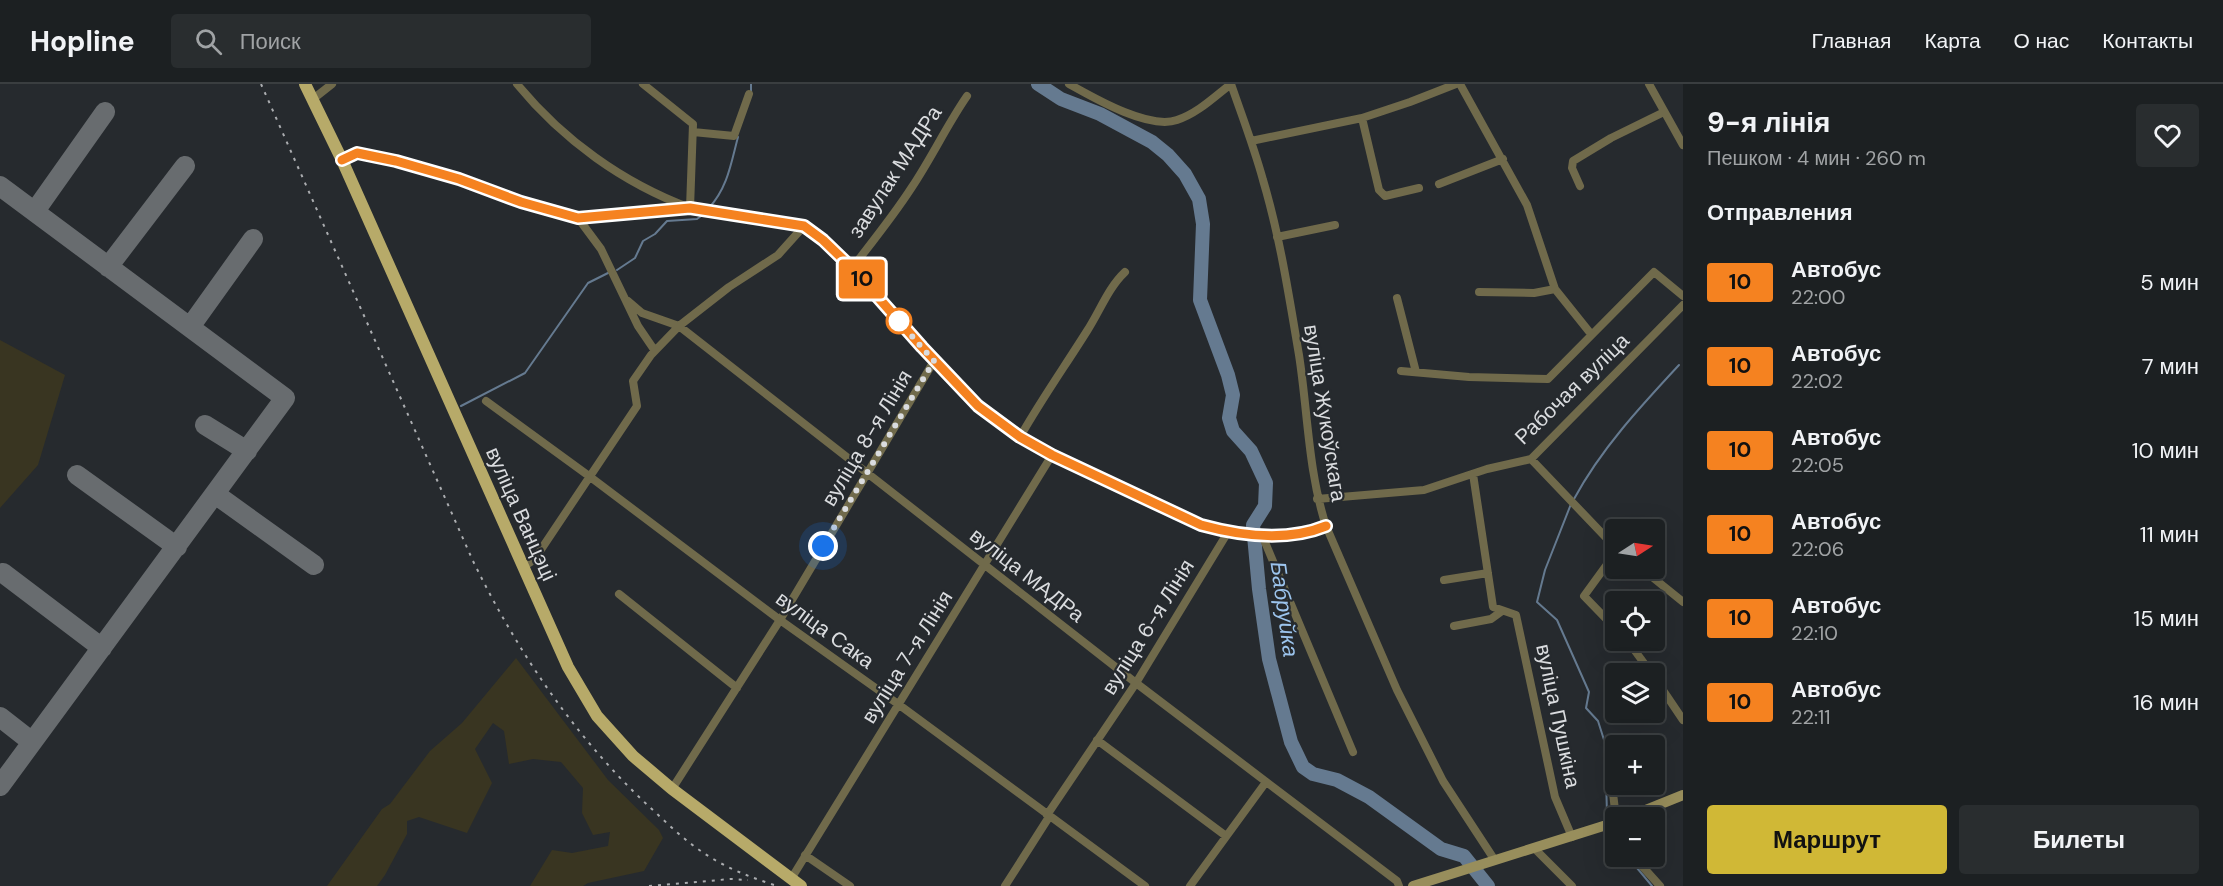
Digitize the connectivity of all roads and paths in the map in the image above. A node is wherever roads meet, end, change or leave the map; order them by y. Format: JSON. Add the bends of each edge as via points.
{"nodes":[{"id":1,"x":306,"y":84,"type":"edge"},
{"id":2,"x":332,"y":84,"type":"edge"},
{"id":3,"x":518,"y":84,"type":"edge"},
{"id":4,"x":643,"y":84,"type":"edge"},
{"id":5,"x":1069,"y":84,"type":"edge"},
{"id":6,"x":1231,"y":84,"type":"edge"},
{"id":7,"x":1458,"y":84,"type":"edge"},
{"id":8,"x":1649,"y":84,"type":"edge"},
{"id":9,"x":749,"y":94,"type":"dead end"},
{"id":10,"x":967,"y":96,"type":"dead end"},
{"id":11,"x":313,"y":99,"type":"junction"},
{"id":12,"x":1664,"y":112,"type":"junction"},
{"id":13,"x":1362,"y":118,"type":"junction"},
{"id":14,"x":693,"y":132,"type":"junction"},
{"id":15,"x":1251,"y":141,"type":"junction"},
{"id":16,"x":1683,"y":145,"type":"edge"},
{"id":17,"x":1503,"y":159,"type":"junction"},
{"id":18,"x":342,"y":160,"type":"junction"},
{"id":19,"x":1439,"y":184,"type":"dead end"},
{"id":20,"x":1580,"y":186,"type":"dead end"},
{"id":21,"x":1419,"y":188,"type":"dead end"},
{"id":22,"x":690,"y":208,"type":"junction"},
{"id":23,"x":578,"y":218,"type":"junction"},
{"id":24,"x":1335,"y":225,"type":"dead end"},
{"id":25,"x":804,"y":226,"type":"junction"},
{"id":26,"x":1277,"y":237,"type":"junction"},
{"id":27,"x":852,"y":268,"type":"junction"},
{"id":28,"x":1125,"y":272,"type":"dead end"},
{"id":29,"x":1555,"y":289,"type":"junction"},
{"id":30,"x":1479,"y":292,"type":"dead end"},
{"id":31,"x":1683,"y":296,"type":"edge"},
{"id":32,"x":1397,"y":298,"type":"dead end"},
{"id":33,"x":628,"y":301,"type":"junction"},
{"id":34,"x":1683,"y":305,"type":"edge"},
{"id":35,"x":679,"y":326,"type":"junction"},
{"id":36,"x":1591,"y":334,"type":"junction"},
{"id":37,"x":655,"y":351,"type":"junction"},
{"id":38,"x":934,"y":361,"type":"junction"},
{"id":39,"x":1401,"y":371,"type":"dead end"},
{"id":40,"x":1416,"y":372,"type":"junction"},
{"id":41,"x":486,"y":401,"type":"dead end"},
{"id":42,"x":1020,"y":437,"type":"junction"},
{"id":43,"x":1052,"y":455,"type":"junction"},
{"id":44,"x":1531,"y":459,"type":"junction"},
{"id":45,"x":867,"y":472,"type":"junction"},
{"id":46,"x":1473,"y":474,"type":"junction"},
{"id":47,"x":589,"y":476,"type":"junction"},
{"id":48,"x":1317,"y":499,"type":"junction"},
{"id":49,"x":1326,"y":526,"type":"junction"},
{"id":50,"x":1228,"y":532,"type":"junction"},
{"id":51,"x":1262,"y":535,"type":"junction"},
{"id":52,"x":1605,"y":538,"type":"edge"},
{"id":53,"x":986,"y":566,"type":"junction"},
{"id":54,"x":1605,"y":566,"type":"edge"},
{"id":55,"x":524,"y":567,"type":"junction"},
{"id":56,"x":1488,"y":573,"type":"junction"},
{"id":57,"x":1655,"y":579,"type":"edge"},
{"id":58,"x":1444,"y":580,"type":"dead end"},
{"id":59,"x":619,"y":594,"type":"dead end"},
{"id":60,"x":1683,"y":602,"type":"edge"},
{"id":61,"x":1502,"y":611,"type":"junction"},
{"id":62,"x":1605,"y":618,"type":"edge"},
{"id":63,"x":780,"y":620,"type":"junction"},
{"id":64,"x":1454,"y":626,"type":"dead end"},
{"id":65,"x":1136,"y":683,"type":"junction"},
{"id":66,"x":737,"y":688,"type":"junction"},
{"id":67,"x":1665,"y":693,"type":"edge"},
{"id":68,"x":898,"y":704,"type":"junction"},
{"id":69,"x":1683,"y":720,"type":"edge"},
{"id":70,"x":1097,"y":740,"type":"junction"},
{"id":71,"x":1353,"y":752,"type":"dead end"},
{"id":72,"x":1266,"y":782,"type":"junction"},
{"id":73,"x":672,"y":789,"type":"junction"},
{"id":74,"x":1683,"y":795,"type":"edge"},
{"id":75,"x":1653,"y":807,"type":"edge"},
{"id":76,"x":1048,"y":816,"type":"junction"},
{"id":77,"x":1605,"y":825,"type":"edge"},
{"id":78,"x":1226,"y":836,"type":"junction"},
{"id":79,"x":1572,"y":837,"type":"junction"},
{"id":80,"x":1534,"y":848,"type":"junction"},
{"id":81,"x":805,"y":855,"type":"junction"},
{"id":82,"x":1494,"y":859,"type":"junction"},
{"id":83,"x":1643,"y":867,"type":"edge"},
{"id":84,"x":796,"y":883,"type":"edge"},
{"id":85,"x":850,"y":886,"type":"edge"},
{"id":86,"x":1005,"y":886,"type":"edge"},
{"id":87,"x":1145,"y":886,"type":"edge"},
{"id":88,"x":1190,"y":886,"type":"edge"},
{"id":89,"x":1400,"y":886,"type":"edge"},
{"id":90,"x":1413,"y":886,"type":"edge"},
{"id":91,"x":1572,"y":886,"type":"edge"},
{"id":92,"x":1660,"y":886,"type":"edge"}],
"edges":[{"from":1,"to":11,"type":"main road","name":"вуліца Ванцэці"},
{"from":2,"to":11,"type":"street"},
{"from":3,"to":22,"type":"street","via":[[539,111],[575,143],[621,175]]},
{"from":4,"to":14,"type":"street","via":[[693,124]]},
{"from":5,"to":6,"type":"street","via":[[1122,112],[1151,121],[1175,121],[1196,111]]},
{"from":6,"to":15,"type":"street","name":"вуліца Жукоўскага"},
{"from":7,"to":13,"type":"street"},
{"from":7,"to":17,"type":"street"},
{"from":8,"to":12,"type":"street"},
{"from":9,"to":14,"type":"street","via":[[734,136]]},
{"from":10,"to":27,"type":"street","name":"завулак МАДРа","via":[[914,185]]},
{"from":11,"to":18,"type":"main road","name":"вуліца Ванцэці"},
{"from":12,"to":16,"type":"street"},
{"from":12,"to":20,"type":"street","via":[[1573,161]]},
{"from":13,"to":15,"type":"street"},
{"from":13,"to":21,"type":"street","via":[[1379,190],[1385,196]]},
{"from":14,"to":22,"type":"street"},
{"from":15,"to":26,"type":"street","name":"вуліца Жукоўскага"},
{"from":17,"to":19,"type":"street"},
{"from":17,"to":29,"type":"street","via":[[1527,205]]},
{"from":18,"to":23,"type":"street","via":[[357,153],[396,161]]},
{"from":18,"to":55,"type":"main road","name":"вуліца Ванцэці"},
{"from":22,"to":23,"type":"street"},
{"from":22,"to":25,"type":"street"},
{"from":23,"to":33,"type":"street","via":[[601,249]]},
{"from":24,"to":26,"type":"street"},
{"from":25,"to":27,"type":"street"},
{"from":25,"to":35,"type":"street","via":[[778,255]]},
{"from":26,"to":48,"type":"street","name":"вуліца Жукоўскага","via":[[1301,369]]},
{"from":27,"to":38,"type":"street"},
{"from":28,"to":42,"type":"street","via":[[1114,282]]},
{"from":29,"to":30,"type":"street","via":[[1534,293]]},
{"from":29,"to":36,"type":"street"},
{"from":31,"to":36,"type":"street","via":[[1654,272]]},
{"from":32,"to":40,"type":"street"},
{"from":33,"to":35,"type":"street","name":"вуліца МАДРа","via":[[642,313]]},
{"from":33,"to":37,"type":"street","via":[[638,326]]},
{"from":34,"to":44,"type":"street","name":"Рабочая вуліца"},
{"from":35,"to":37,"type":"street"},
{"from":35,"to":45,"type":"street","name":"вуліца МАДРа"},
{"from":36,"to":40,"type":"street","via":[[1548,379]]},
{"from":37,"to":47,"type":"street","via":[[633,381],[637,406]]},
{"from":38,"to":42,"type":"street","via":[[978,406]]},
{"from":38,"to":45,"type":"street","name":"вуліца 8-я Лінія"},
{"from":39,"to":40,"type":"street"},
{"from":41,"to":47,"type":"street","name":"вуліца Сака"},
{"from":42,"to":43,"type":"street"},
{"from":43,"to":50,"type":"street","via":[[1201,525]]},
{"from":43,"to":53,"type":"street","name":"вуліца 7-я Лінія"},
{"from":44,"to":46,"type":"street","name":"Рабочая вуліца"},
{"from":44,"to":52,"type":"street"},
{"from":45,"to":53,"type":"street","name":"вуліца МАДРа"},
{"from":45,"to":63,"type":"street","name":"вуліца 8-я Лінія"},
{"from":46,"to":48,"type":"street","name":"Рабочая вуліца","via":[[1424,490]]},
{"from":46,"to":56,"type":"street"},
{"from":47,"to":55,"type":"street","via":[[534,560]]},
{"from":47,"to":63,"type":"street","name":"вуліца Сака"},
{"from":48,"to":49,"type":"street","name":"вуліца Жукоўскага"},
{"from":49,"to":51,"type":"street","via":[[1306,534]]},
{"from":49,"to":82,"type":"street","name":"вуліца Жукоўскага","via":[[1396,690],[1443,781]]},
{"from":50,"to":51,"type":"street"},
{"from":50,"to":65,"type":"street","name":"вуліца 6-я Лінія"},
{"from":51,"to":71,"type":"street"},
{"from":53,"to":65,"type":"street","name":"вуліца МАДРа"},
{"from":53,"to":68,"type":"street","name":"вуліца 7-я Лінія"},
{"from":54,"to":62,"type":"street","via":[[1584,596]]},
{"from":55,"to":73,"type":"main road","name":"вуліца Ванцэці","via":[[568,667],[597,716],[633,756]]},
{"from":56,"to":58,"type":"street"},
{"from":56,"to":61,"type":"street","via":[[1493,607]]},
{"from":57,"to":60,"type":"street"},
{"from":59,"to":66,"type":"street"},
{"from":61,"to":64,"type":"street","via":[[1491,619]]},
{"from":61,"to":79,"type":"street","name":"вуліца Пушкіна","via":[[1516,615],[1555,797]]},
{"from":63,"to":66,"type":"street","name":"вуліца 8-я Лінія"},
{"from":63,"to":68,"type":"street","name":"вуліца Сака"},
{"from":65,"to":70,"type":"street","name":"вуліца 6-я Лінія"},
{"from":65,"to":72,"type":"street","name":"вуліца МАДРа"},
{"from":66,"to":73,"type":"street","name":"вуліца 8-я Лінія"},
{"from":67,"to":69,"type":"street"},
{"from":68,"to":76,"type":"street","name":"вуліца Сака"},
{"from":68,"to":81,"type":"street","name":"вуліца 7-я Лінія"},
{"from":70,"to":76,"type":"street","name":"вуліца 6-я Лінія"},
{"from":70,"to":78,"type":"street"},
{"from":72,"to":78,"type":"street"},
{"from":72,"to":89,"type":"street","name":"вуліца МАДРа"},
{"from":73,"to":84,"type":"main road","name":"вуліца Ванцэці"},
{"from":74,"to":75,"type":"main road"},
{"from":76,"to":86,"type":"street","name":"вуліца 6-я Лінія"},
{"from":76,"to":87,"type":"street","name":"вуліца Сака"},
{"from":77,"to":79,"type":"main road"},
{"from":78,"to":88,"type":"street"},
{"from":79,"to":80,"type":"main road"},
{"from":80,"to":82,"type":"main road"},
{"from":80,"to":91,"type":"street"},
{"from":81,"to":84,"type":"street","name":"вуліца 7-я Лінія"},
{"from":81,"to":85,"type":"street"},
{"from":82,"to":90,"type":"main road"},
{"from":83,"to":92,"type":"street"}]}
